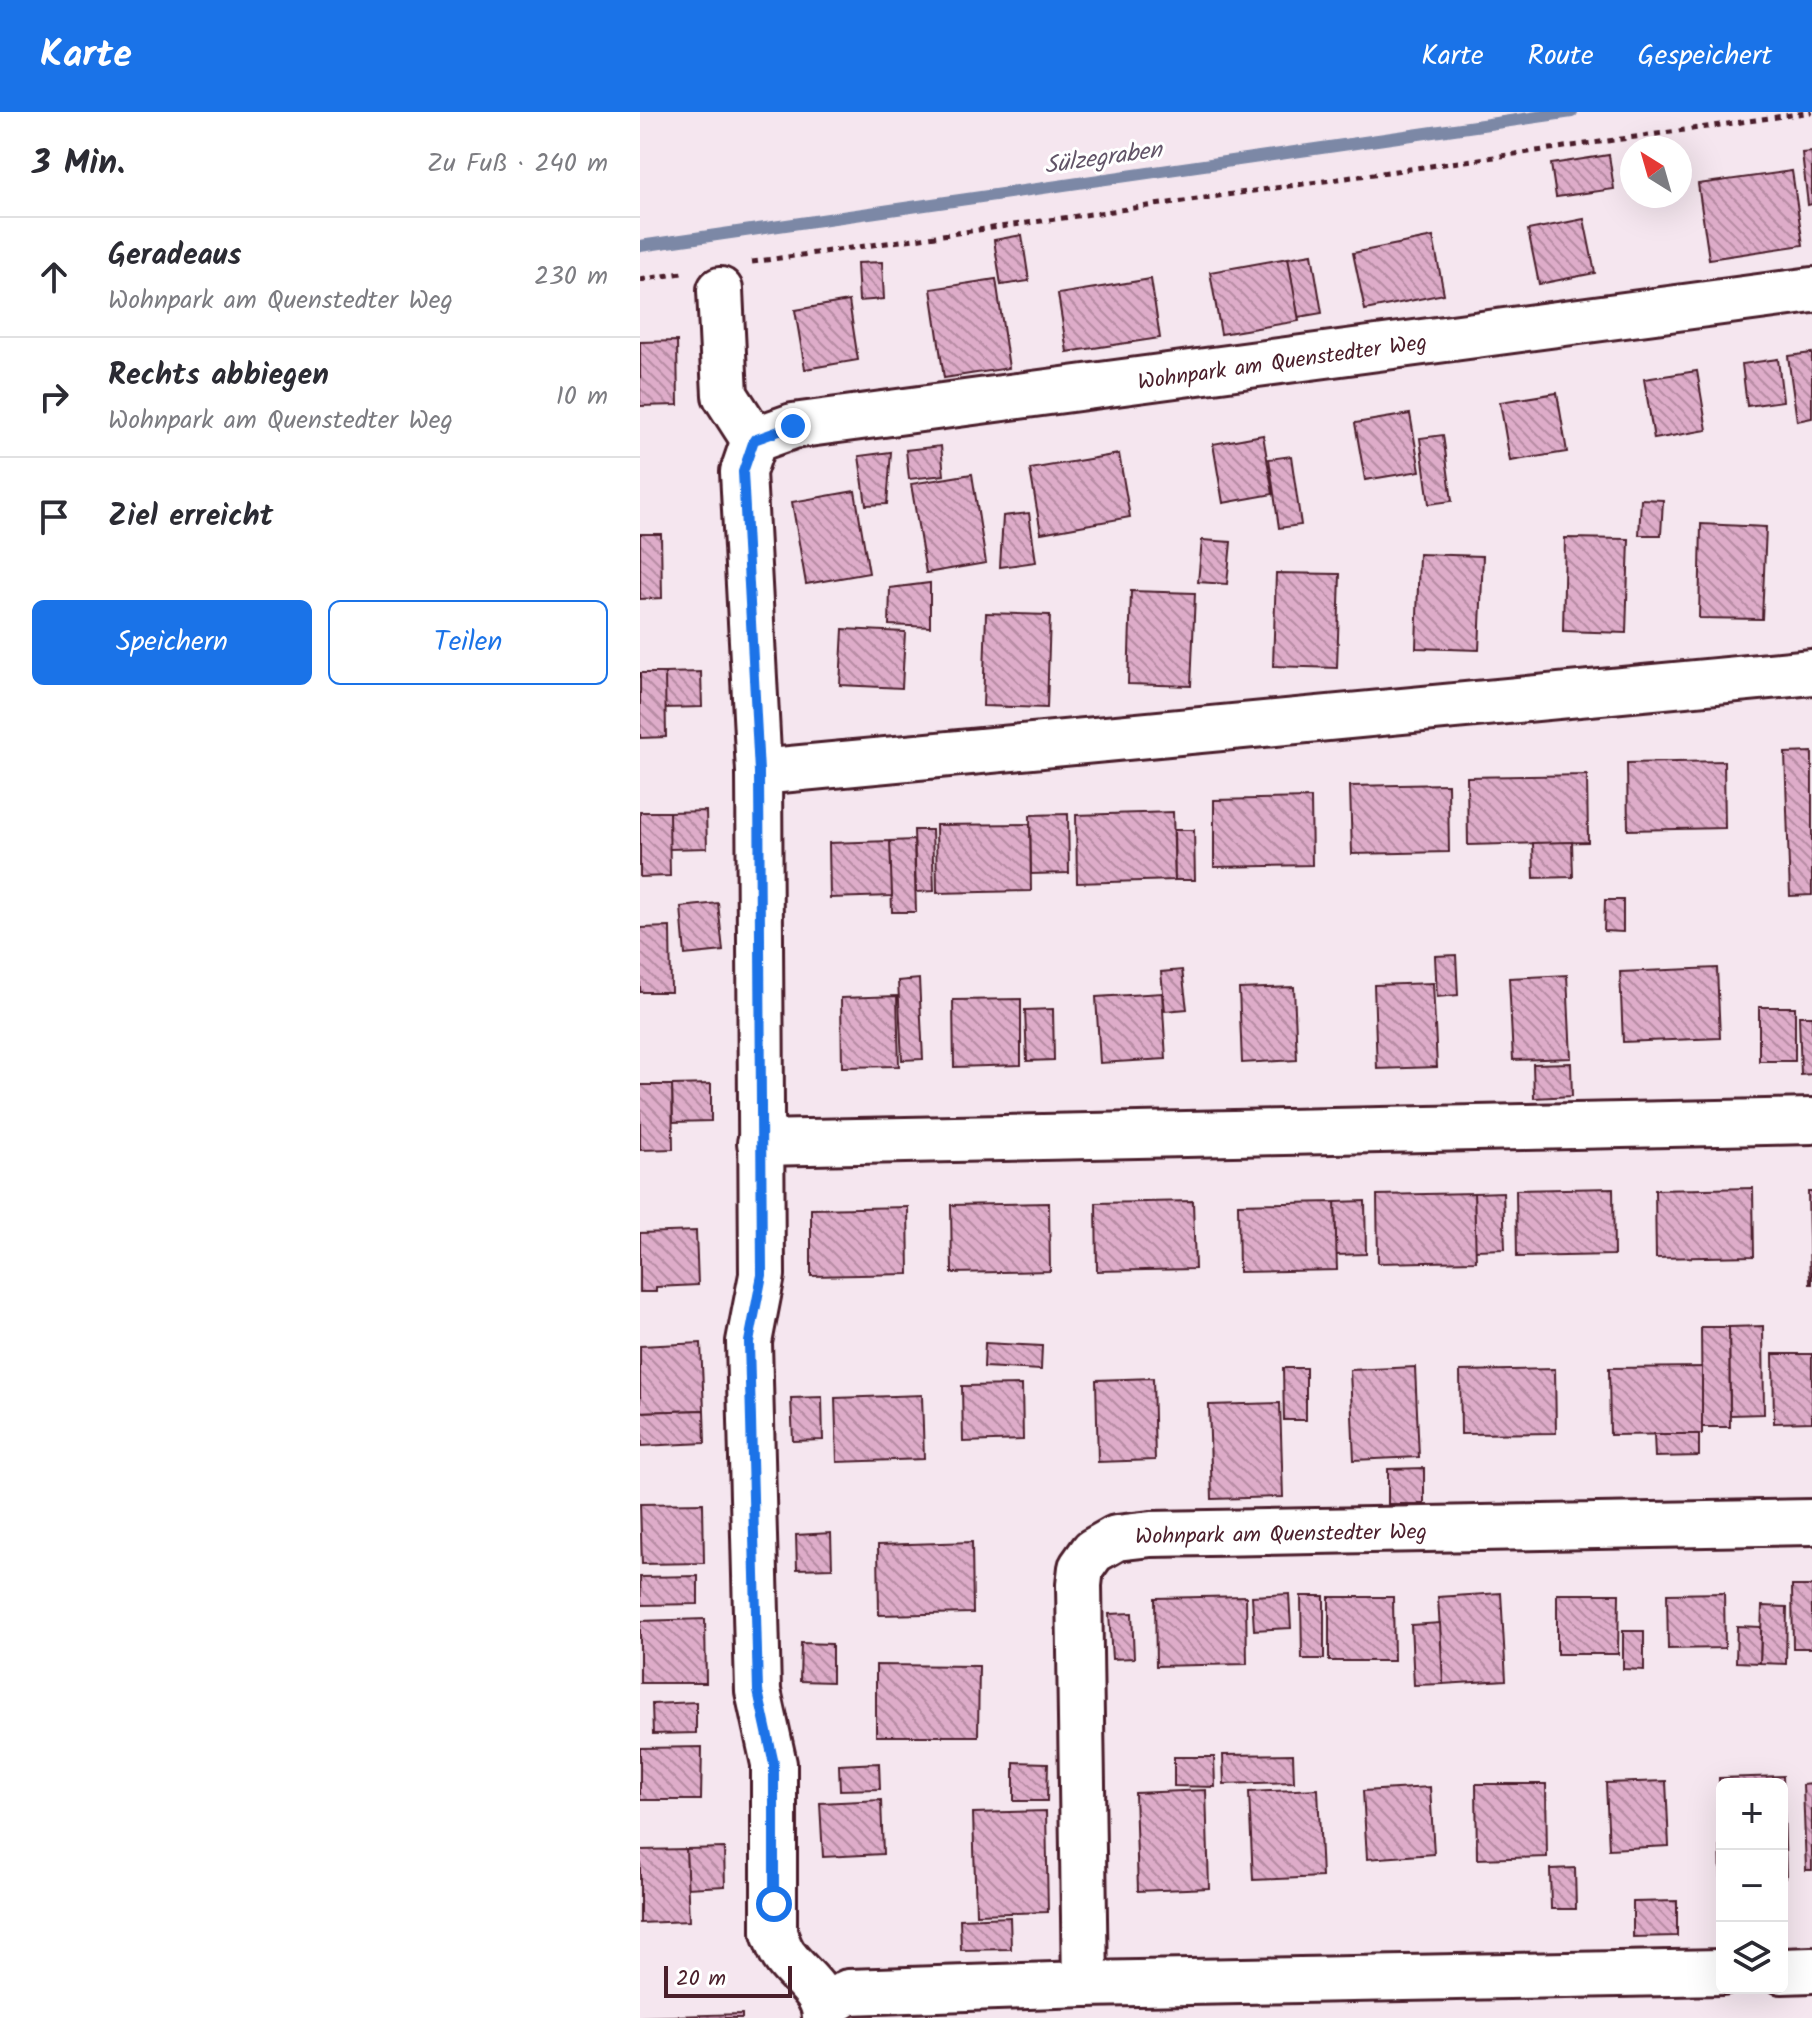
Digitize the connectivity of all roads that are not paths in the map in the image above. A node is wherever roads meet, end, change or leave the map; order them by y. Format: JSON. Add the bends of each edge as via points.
{"nodes":[{"id":1,"x":734,"y":276,"type":"road end"},
{"id":2,"x":1812,"y":290,"type":"edge"},
{"id":3,"x":754,"y":440,"type":"junction"},
{"id":4,"x":1812,"y":672,"type":"edge"},
{"id":5,"x":759,"y":772,"type":"junction"},
{"id":6,"x":1812,"y":1121,"type":"edge"},
{"id":7,"x":760,"y":1143,"type":"junction"},
{"id":8,"x":1812,"y":1522,"type":"edge"},
{"id":9,"x":1812,"y":1970,"type":"edge"},
{"id":10,"x":1788,"y":1971,"type":"edge"},
{"id":11,"x":1716,"y":1972,"type":"edge"},
{"id":12,"x":1085,"y":1984,"type":"junction"},
{"id":13,"x":825,"y":2012,"type":"edge"}],
"edges":[{"from":1,"to":3,"type":"street","via":[[725,395]]},
{"from":2,"to":3,"type":"street","name":"Wohnpark am Quenstedter Weg","via":[[793,426]]},
{"from":3,"to":5,"type":"street","via":[[743,472]]},
{"from":4,"to":5,"type":"street"},
{"from":5,"to":7,"type":"street"},
{"from":6,"to":7,"type":"street"},
{"from":7,"to":13,"type":"street","via":[[762,1275],[749,1342],[758,1691],[774,1764],[774,1933]]},
{"from":8,"to":12,"type":"street","name":"Wohnpark am Quenstedter Weg","via":[[1151,1534],[1116,1538],[1093,1551],[1081,1568],[1079,1585]]},
{"from":9,"to":10,"type":"street"},
{"from":11,"to":12,"type":"street"},
{"from":12,"to":13,"type":"street","via":[[848,1992]]}]}
